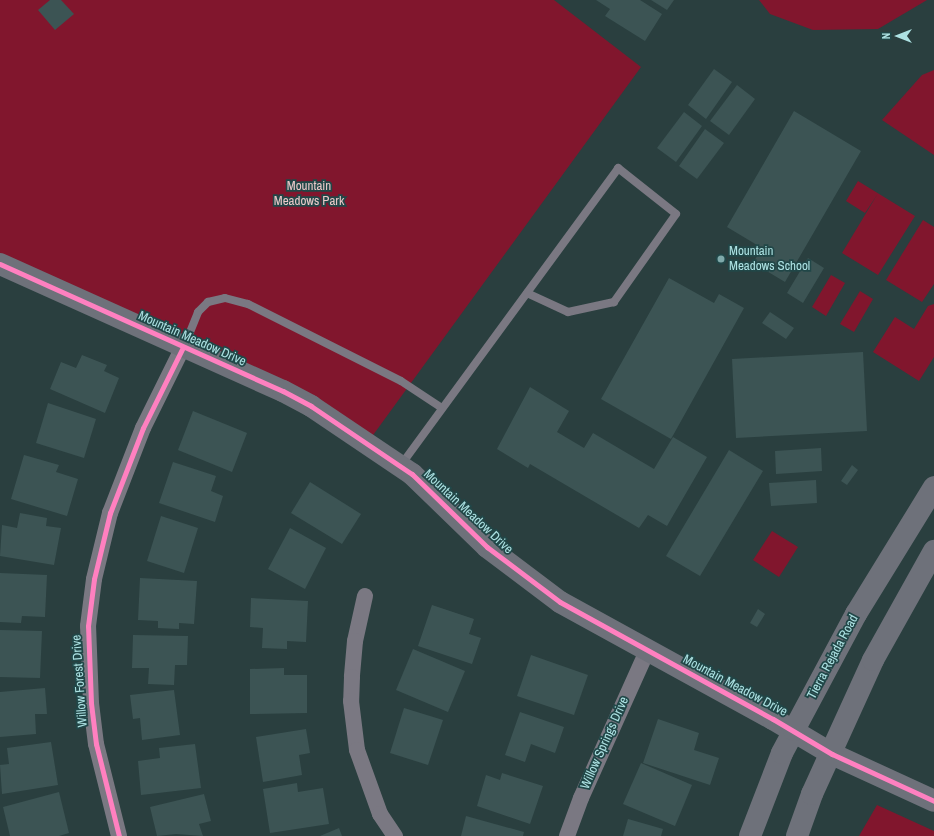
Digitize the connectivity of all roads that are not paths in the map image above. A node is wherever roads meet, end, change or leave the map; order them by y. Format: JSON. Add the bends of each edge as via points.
{"nodes":[{"id":1,"x":0,"y":264,"type":"edge"},
{"id":2,"x":527,"y":293,"type":"junction"},
{"id":3,"x":184,"y":347,"type":"junction"},
{"id":4,"x":442,"y":408,"type":"junction"},
{"id":5,"x":400,"y":466,"type":"junction"},
{"id":6,"x":934,"y":487,"type":"edge"},
{"id":7,"x":934,"y":551,"type":"edge"},
{"id":8,"x":365,"y":596,"type":"dead end"},
{"id":9,"x":646,"y":651,"type":"junction"},
{"id":10,"x":794,"y":730,"type":"junction"},
{"id":11,"x":832,"y":754,"type":"junction"},
{"id":12,"x":934,"y":801,"type":"edge"},
{"id":13,"x":119,"y":836,"type":"edge"},
{"id":14,"x":395,"y":836,"type":"edge"},
{"id":15,"x":567,"y":836,"type":"edge"},
{"id":16,"x":750,"y":836,"type":"edge"},
{"id":17,"x":797,"y":836,"type":"edge"}],
"edges":[{"from":1,"to":3,"type":"street","name":"Mountain Meadow Drive"},
{"from":2,"to":2,"type":"lane","via":[[568,312],[614,302],[676,214],[618,168]]},
{"from":2,"to":4,"type":"lane"},
{"from":3,"to":4,"type":"lane","via":[[198,312],[208,302],[225,298],[248,304],[373,367],[416,389]]},
{"from":3,"to":5,"type":"street","name":"Mountain Meadow Drive","via":[[289,394],[368,442]]},
{"from":3,"to":13,"type":"street","name":"Willow Forest Drive","via":[[143,428],[113,506],[101,545],[88,626],[88,666],[96,744]]},
{"from":4,"to":5,"type":"lane"},
{"from":5,"to":9,"type":"street","name":"Mountain Meadow Drive","via":[[505,562],[560,602]]},
{"from":6,"to":10,"type":"street","name":"Tierra Rejada Road","via":[[856,614]]},
{"from":7,"to":11,"type":"street","via":[[873,660]]},
{"from":8,"to":14,"type":"street","via":[[355,641],[352,677],[356,736],[371,795]]},
{"from":9,"to":10,"type":"street","name":"Mountain Meadow Drive"},
{"from":9,"to":15,"type":"street","name":"Willow Springs Drive","via":[[581,798]]},
{"from":10,"to":11,"type":"street","name":"Mountain Meadow Drive"},
{"from":10,"to":16,"type":"street","name":"Tierra Rejada Road","via":[[782,752]]},
{"from":11,"to":12,"type":"street","name":"Mountain Meadow Drive"},
{"from":11,"to":17,"type":"street","via":[[812,794]]}]}
